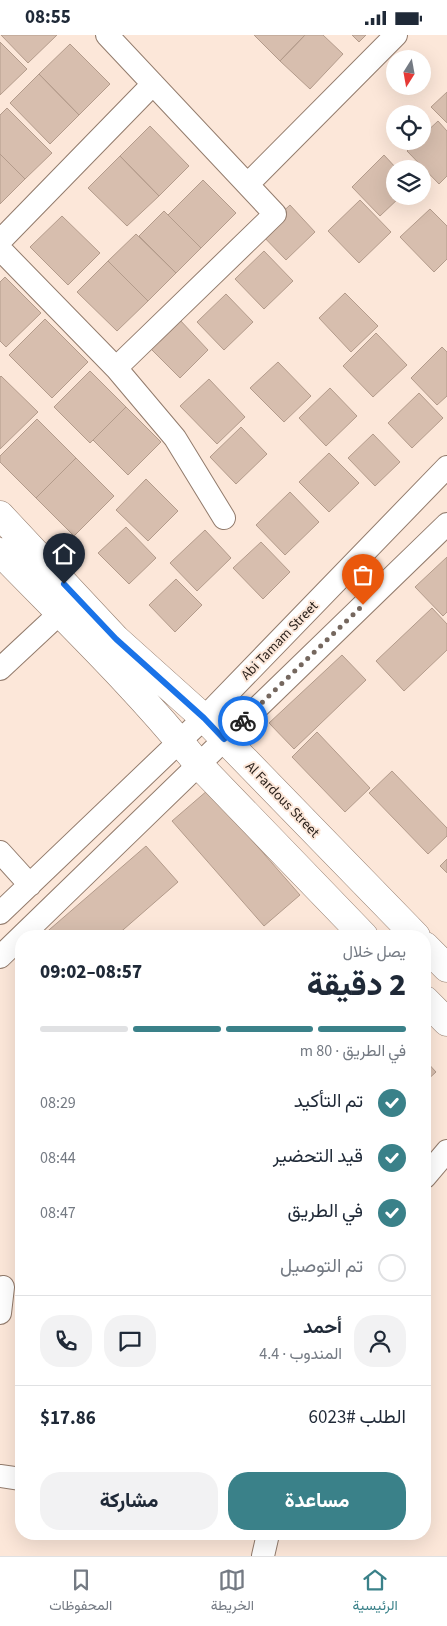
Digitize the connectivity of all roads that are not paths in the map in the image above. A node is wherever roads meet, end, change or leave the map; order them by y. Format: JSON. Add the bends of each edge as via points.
{"nodes":[{"id":1,"x":107,"y":35,"type":"edge"},
{"id":2,"x":396,"y":35,"type":"edge"},
{"id":3,"x":153,"y":84,"type":"junction"},
{"id":4,"x":248,"y":184,"type":"junction"},
{"id":5,"x":0,"y":241,"type":"edge"},
{"id":6,"x":0,"y":249,"type":"edge"},
{"id":7,"x":116,"y":368,"type":"junction"},
{"id":8,"x":447,"y":467,"type":"edge"},
{"id":9,"x":0,"y":515,"type":"edge"},
{"id":10,"x":224,"y":518,"type":"dead end"},
{"id":11,"x":447,"y":524,"type":"edge"},
{"id":12,"x":0,"y":552,"type":"edge"},
{"id":13,"x":60,"y":613,"type":"junction"},
{"id":14,"x":0,"y":669,"type":"edge"},
{"id":15,"x":204,"y":718,"type":"junction"},
{"id":16,"x":224,"y":739,"type":"junction"},
{"id":17,"x":180,"y":741,"type":"junction"},
{"id":18,"x":198,"y":764,"type":"junction"},
{"id":19,"x":0,"y":852,"type":"edge"},
{"id":20,"x":30,"y":885,"type":"junction"},
{"id":21,"x":0,"y":913,"type":"edge"},
{"id":22,"x":28,"y":930,"type":"edge"},
{"id":23,"x":358,"y":930,"type":"edge"},
{"id":24,"x":410,"y":930,"type":"edge"},
{"id":25,"x":15,"y":942,"type":"edge"},
{"id":26,"x":431,"y":952,"type":"edge"},
{"id":27,"x":0,"y":957,"type":"edge"},
{"id":28,"x":447,"y":968,"type":"edge"},
{"id":29,"x":431,"y":1006,"type":"edge"},
{"id":30,"x":447,"y":1022,"type":"edge"},
{"id":31,"x":447,"y":1151,"type":"edge"},
{"id":32,"x":431,"y":1170,"type":"edge"},
{"id":33,"x":8,"y":1287,"type":"edge"},
{"id":34,"x":0,"y":1313,"type":"edge"},
{"id":35,"x":0,"y":1476,"type":"edge"},
{"id":36,"x":15,"y":1478,"type":"edge"},
{"id":37,"x":267,"y":1540,"type":"edge"},
{"id":38,"x":264,"y":1556,"type":"edge"}],
"edges":[{"from":1,"to":3,"type":"street"},
{"from":2,"to":4,"type":"street"},
{"from":3,"to":4,"type":"street"},
{"from":3,"to":5,"type":"street"},
{"from":4,"to":7,"type":"street","via":[[275,214]]},
{"from":6,"to":7,"type":"street"},
{"from":7,"to":10,"type":"street","via":[[175,438]]},
{"from":8,"to":15,"type":"street","name":"Abi Tamam Street"},
{"from":9,"to":15,"type":"main road","name":"Al Fardous Street","via":[[116,639]]},
{"from":11,"to":16,"type":"street"},
{"from":12,"to":13,"type":"main road"},
{"from":13,"to":14,"type":"street"},
{"from":13,"to":17,"type":"main road"},
{"from":15,"to":16,"type":"main road","name":"Al Fardous Street"},
{"from":15,"to":17,"type":"street","name":"Abi Tamam Street"},
{"from":16,"to":18,"type":"street"},
{"from":16,"to":24,"type":"main road","name":"Al Fardous Street"},
{"from":17,"to":18,"type":"main road"},
{"from":17,"to":20,"type":"street","name":"Abi Tamam Street"},
{"from":18,"to":22,"type":"street"},
{"from":18,"to":23,"type":"main road"},
{"from":19,"to":20,"type":"street"},
{"from":20,"to":21,"type":"street","name":"Abi Tamam Street"},
{"from":25,"to":27,"type":"street"},
{"from":26,"to":28,"type":"main road"},
{"from":29,"to":30,"type":"main road"},
{"from":31,"to":32,"type":"street"},
{"from":33,"to":34,"type":"street"},
{"from":35,"to":36,"type":"street"},
{"from":37,"to":38,"type":"street"}]}
